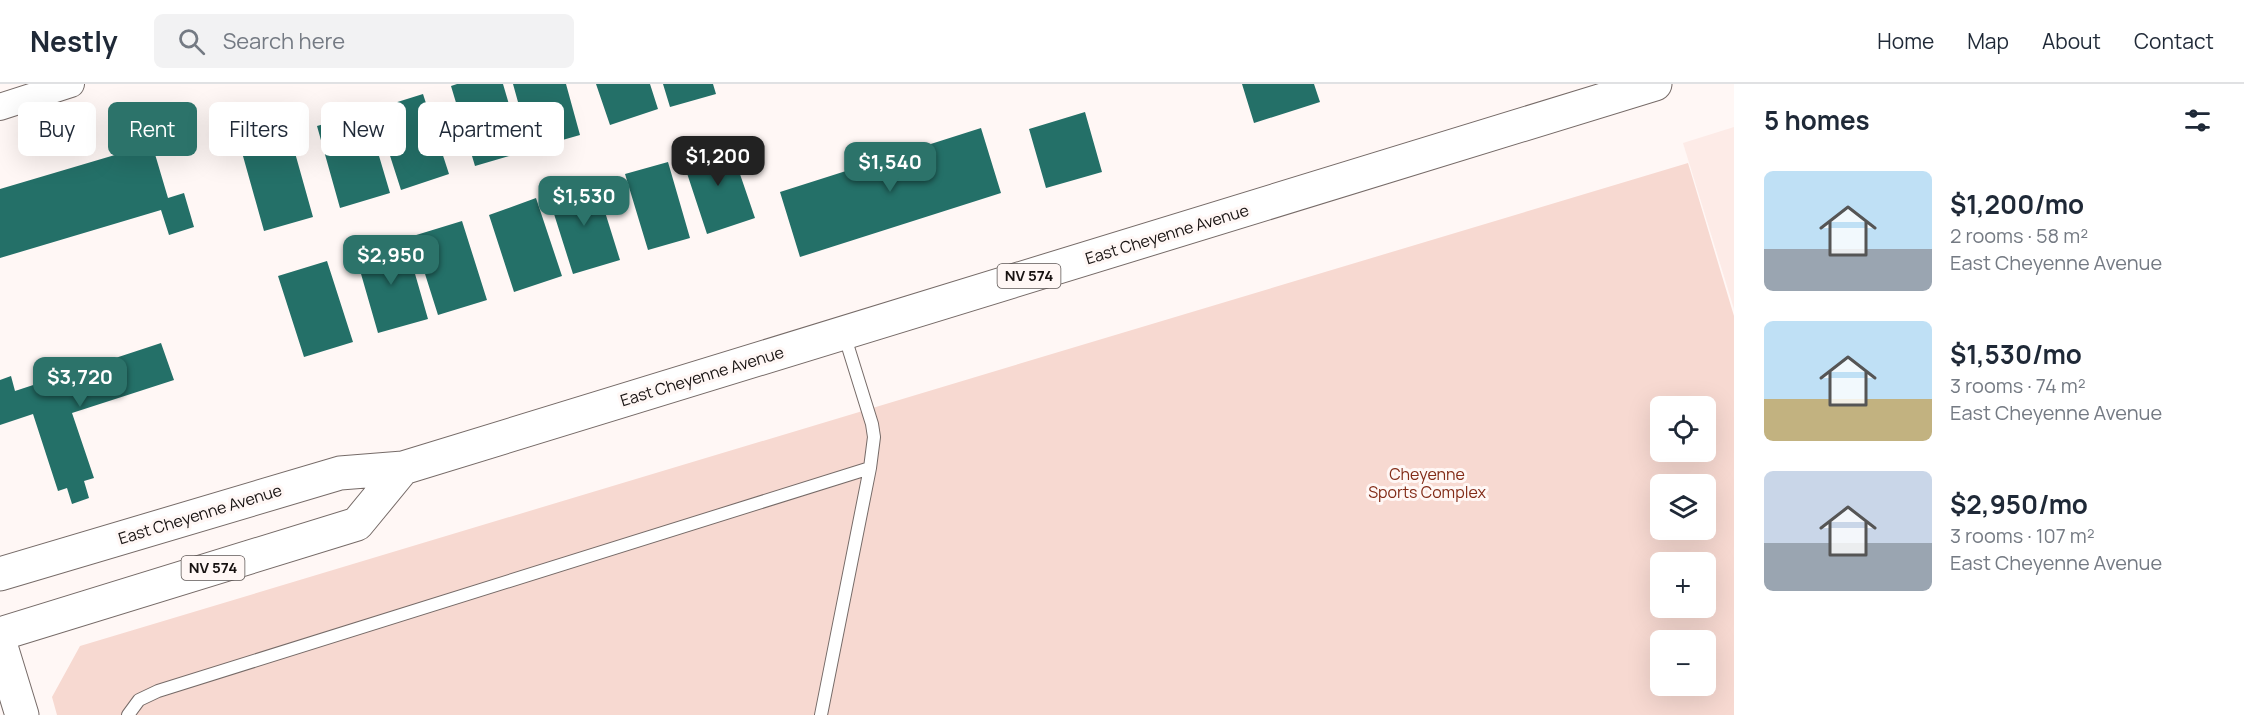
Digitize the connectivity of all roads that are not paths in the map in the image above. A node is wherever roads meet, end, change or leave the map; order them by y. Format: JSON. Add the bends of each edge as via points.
{"nodes":[{"id":1,"x":71,"y":84,"type":"edge"},
{"id":2,"x":1655,"y":84,"type":"edge"},
{"id":3,"x":0,"y":106,"type":"edge"},
{"id":4,"x":844,"y":332,"type":"junction"},
{"id":5,"x":403,"y":468,"type":"junction"},
{"id":6,"x":870,"y":468,"type":"junction"},
{"id":7,"x":0,"y":573,"type":"edge"},
{"id":8,"x":0,"y":634,"type":"edge"},
{"id":9,"x":0,"y":643,"type":"edge"},
{"id":10,"x":22,"y":715,"type":"edge"},
{"id":11,"x":128,"y":715,"type":"edge"},
{"id":12,"x":821,"y":715,"type":"edge"}],
"edges":[{"from":1,"to":3,"type":"street"},
{"from":2,"to":4,"type":"main road","name":"East Cheyenne Avenue","number":"NV 574"},
{"from":4,"to":5,"type":"main road","name":"East Cheyenne Avenue","number":"NV 574"},
{"from":4,"to":6,"type":"lane","via":[[872,423]]},
{"from":5,"to":7,"type":"main road","name":"East Cheyenne Avenue","number":"NV 574","via":[[340,473]]},
{"from":5,"to":8,"type":"main road","number":"NV 574","via":[[357,524]]},
{"from":6,"to":11,"type":"lane","via":[[158,691],[139,700]]},
{"from":6,"to":12,"type":"lane"},
{"from":9,"to":10,"type":"main road"}]}
